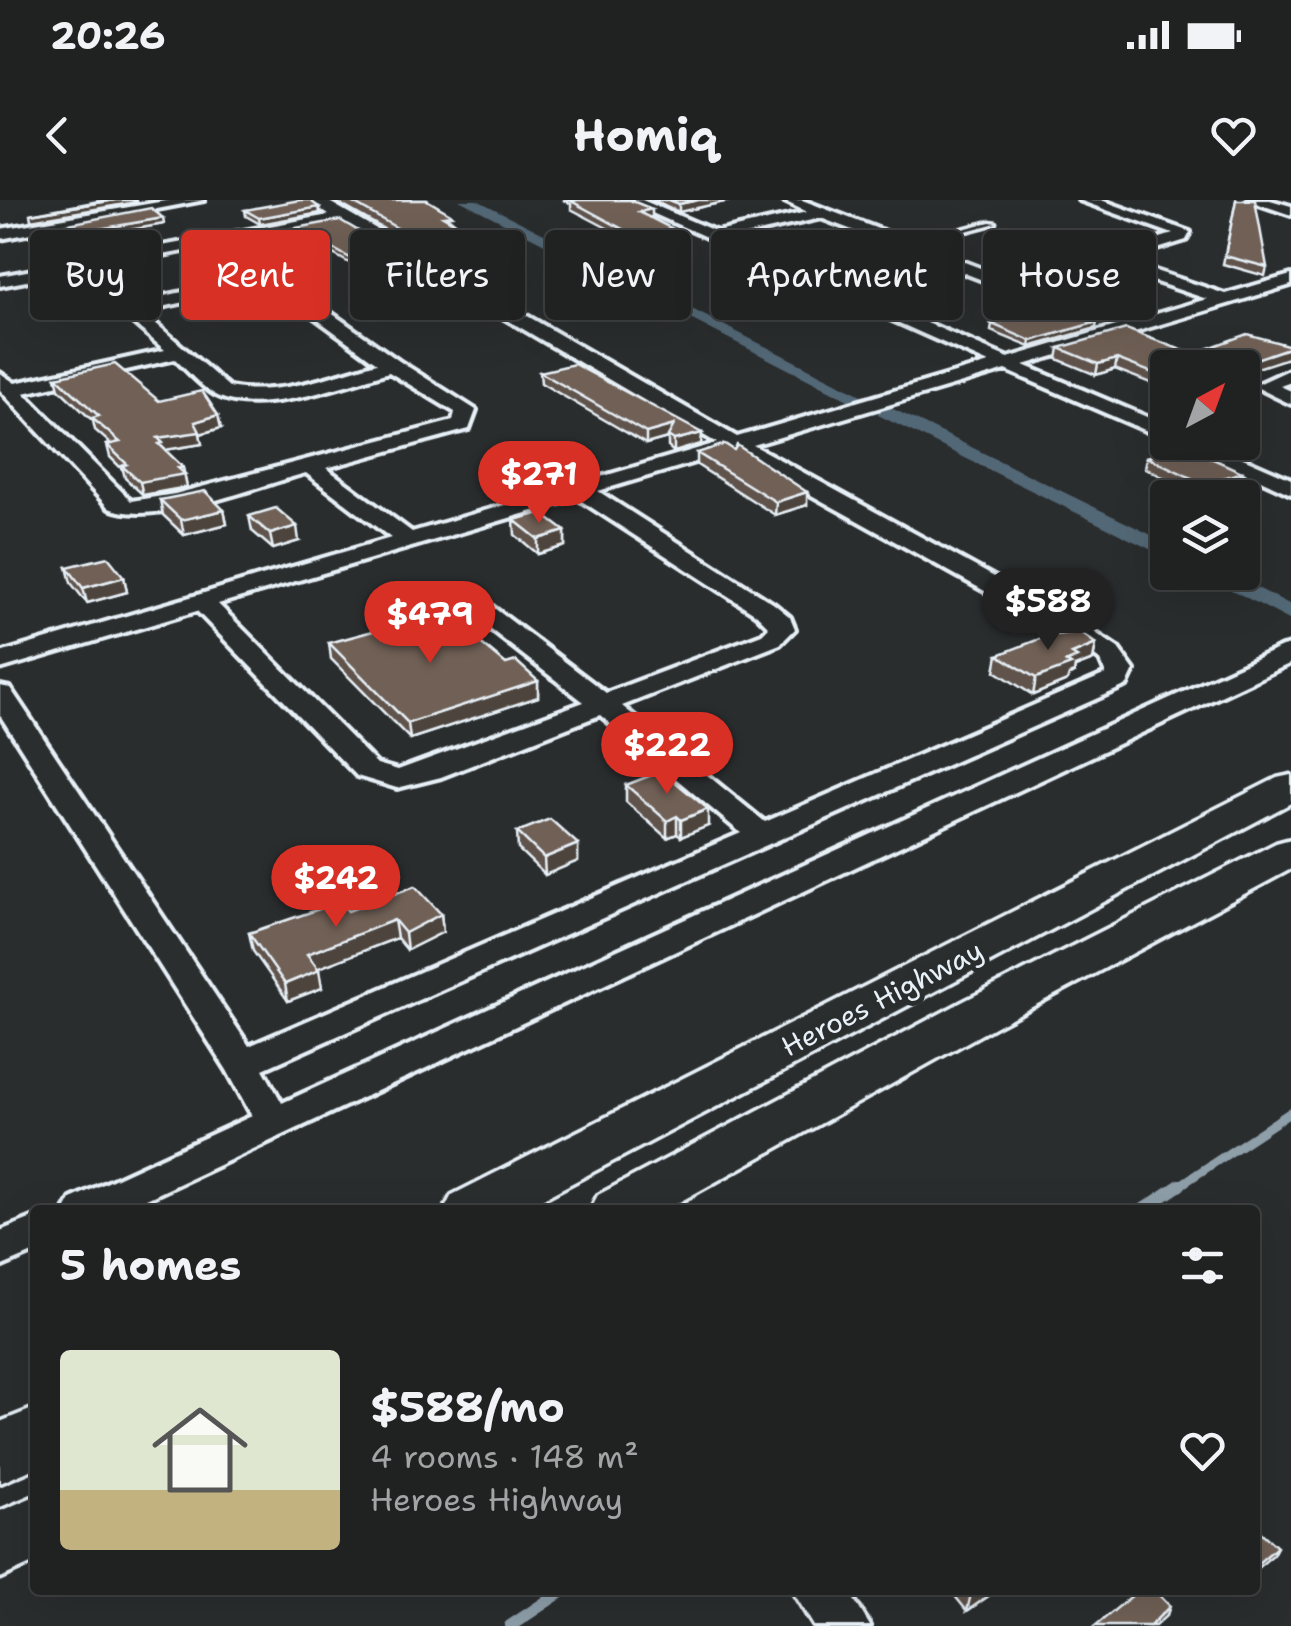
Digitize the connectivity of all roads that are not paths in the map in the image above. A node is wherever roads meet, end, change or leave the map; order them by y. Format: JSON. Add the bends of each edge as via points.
{"nodes":[{"id":1,"x":197,"y":200,"type":"edge"},
{"id":2,"x":315,"y":200,"type":"edge"},
{"id":3,"x":630,"y":200,"type":"edge"},
{"id":4,"x":789,"y":200,"type":"edge"},
{"id":5,"x":1086,"y":200,"type":"edge"},
{"id":6,"x":1254,"y":200,"type":"edge"},
{"id":7,"x":1291,"y":211,"type":"edge"},
{"id":8,"x":822,"y":213,"type":"junction"},
{"id":9,"x":341,"y":217,"type":"junction"},
{"id":10,"x":992,"y":223,"type":"dead end"},
{"id":11,"x":271,"y":230,"type":"edge"},
{"id":12,"x":751,"y":230,"type":"edge"},
{"id":13,"x":866,"y":230,"type":"edge"},
{"id":14,"x":963,"y":230,"type":"edge"},
{"id":15,"x":0,"y":234,"type":"edge"},
{"id":16,"x":711,"y":235,"type":"edge"},
{"id":17,"x":1156,"y":244,"type":"edge"},
{"id":18,"x":181,"y":247,"type":"edge"},
{"id":19,"x":1156,"y":277,"type":"edge"},
{"id":20,"x":1291,"y":280,"type":"edge"},
{"id":21,"x":0,"y":281,"type":"edge"},
{"id":22,"x":181,"y":299,"type":"edge"},
{"id":23,"x":1228,"y":301,"type":"junction"},
{"id":24,"x":328,"y":320,"type":"edge"},
{"id":25,"x":903,"y":320,"type":"edge"},
{"id":26,"x":177,"y":353,"type":"junction"},
{"id":27,"x":392,"y":365,"type":"junction"},
{"id":28,"x":1007,"y":366,"type":"junction"},
{"id":29,"x":1291,"y":375,"type":"edge"},
{"id":30,"x":5,"y":385,"type":"edge"},
{"id":31,"x":1264,"y":386,"type":"junction"},
{"id":32,"x":1260,"y":387,"type":"edge"},
{"id":33,"x":1291,"y":398,"type":"edge"},
{"id":34,"x":1150,"y":421,"type":"edge"},
{"id":35,"x":1142,"y":423,"type":"junction"},
{"id":36,"x":1150,"y":426,"type":"edge"},
{"id":37,"x":738,"y":446,"type":"junction"},
{"id":38,"x":1229,"y":460,"type":"edge"},
{"id":39,"x":310,"y":466,"type":"junction"},
{"id":40,"x":1291,"y":487,"type":"edge"},
{"id":41,"x":582,"y":491,"type":"junction"},
{"id":42,"x":408,"y":541,"type":"junction"},
{"id":43,"x":202,"y":602,"type":"junction"},
{"id":44,"x":481,"y":610,"type":"dead end"},
{"id":45,"x":1291,"y":653,"type":"edge"},
{"id":46,"x":0,"y":661,"type":"edge"},
{"id":47,"x":0,"y":694,"type":"edge"},
{"id":48,"x":603,"y":704,"type":"junction"},
{"id":49,"x":1291,"y":787,"type":"edge"},
{"id":50,"x":762,"y":836,"type":"junction"},
{"id":51,"x":1291,"y":852,"type":"edge"},
{"id":52,"x":242,"y":1064,"type":"junction"},
{"id":53,"x":274,"y":1122,"type":"junction"},
{"id":54,"x":96,"y":1205,"type":"edge"},
{"id":55,"x":482,"y":1205,"type":"edge"},
{"id":56,"x":627,"y":1205,"type":"edge"},
{"id":57,"x":30,"y":1236,"type":"edge"},
{"id":58,"x":0,"y":1250,"type":"edge"},
{"id":59,"x":30,"y":1439,"type":"edge"},
{"id":60,"x":0,"y":1454,"type":"edge"},
{"id":61,"x":30,"y":1530,"type":"edge"},
{"id":62,"x":0,"y":1546,"type":"edge"},
{"id":63,"x":821,"y":1595,"type":"edge"},
{"id":64,"x":845,"y":1626,"type":"edge"}],
"edges":[{"from":1,"to":15,"type":"street"},
{"from":2,"to":9,"type":"street"},
{"from":3,"to":16,"type":"street"},
{"from":4,"to":8,"type":"street"},
{"from":5,"to":17,"type":"street","via":[[1182,232]]},
{"from":6,"to":7,"type":"street"},
{"from":8,"to":12,"type":"street"},
{"from":8,"to":13,"type":"street"},
{"from":9,"to":11,"type":"street"},
{"from":9,"to":37,"type":"street"},
{"from":10,"to":14,"type":"lane"},
{"from":18,"to":21,"type":"street"},
{"from":19,"to":23,"type":"street"},
{"from":20,"to":23,"type":"street"},
{"from":22,"to":26,"type":"street","via":[[135,315]]},
{"from":23,"to":28,"type":"street"},
{"from":24,"to":27,"type":"street"},
{"from":25,"to":28,"type":"street"},
{"from":26,"to":27,"type":"street","via":[[223,391],[252,397]]},
{"from":26,"to":30,"type":"street"},
{"from":27,"to":39,"type":"street","via":[[466,410],[462,425]]},
{"from":28,"to":35,"type":"street"},
{"from":28,"to":37,"type":"street"},
{"from":29,"to":31,"type":"street"},
{"from":30,"to":39,"type":"street","via":[[117,503],[130,508]]},
{"from":31,"to":32,"type":"street"},
{"from":31,"to":33,"type":"street"},
{"from":34,"to":35,"type":"street"},
{"from":35,"to":36,"type":"street"},
{"from":37,"to":41,"type":"street"},
{"from":37,"to":50,"type":"street","via":[[1082,635],[1121,670],[1118,679]]},
{"from":38,"to":40,"type":"street"},
{"from":39,"to":42,"type":"street"},
{"from":41,"to":42,"type":"street"},
{"from":41,"to":48,"type":"street","via":[[765,609],[782,629]]},
{"from":42,"to":43,"type":"street"},
{"from":43,"to":46,"type":"street"},
{"from":43,"to":48,"type":"street","via":[[382,778],[431,771]]},
{"from":44,"to":48,"type":"street"},
{"from":45,"to":53,"type":"street"},
{"from":47,"to":52,"type":"street"},
{"from":48,"to":50,"type":"street"},
{"from":49,"to":55,"type":"main road","name":"Heroes Highway"},
{"from":50,"to":52,"type":"street"},
{"from":51,"to":56,"type":"main road"},
{"from":52,"to":53,"type":"street"},
{"from":53,"to":54,"type":"street"},
{"from":57,"to":58,"type":"street"},
{"from":59,"to":60,"type":"main road"},
{"from":61,"to":62,"type":"main road"},
{"from":63,"to":64,"type":"street"}]}
